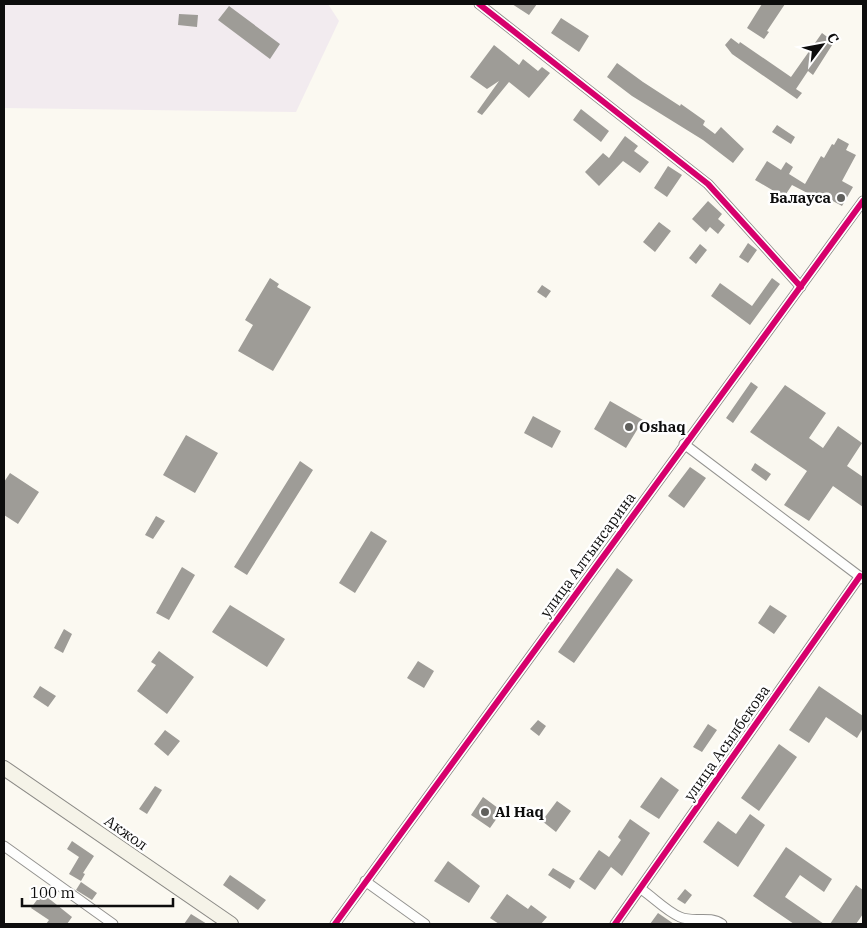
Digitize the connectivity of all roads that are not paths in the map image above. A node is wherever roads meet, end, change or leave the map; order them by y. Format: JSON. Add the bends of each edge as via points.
{"nodes":[{"id":1,"x":479,"y":4,"type":"edge"},
{"id":2,"x":863,"y":201,"type":"edge"},
{"id":3,"x":801,"y":287,"type":"junction"},
{"id":4,"x":684,"y":444,"type":"junction"},
{"id":5,"x":861,"y":577,"type":"edge"},
{"id":6,"x":4,"y":768,"type":"edge"},
{"id":7,"x":4,"y":846,"type":"edge"},
{"id":8,"x":365,"y":881,"type":"junction"},
{"id":9,"x":641,"y":889,"type":"junction"},
{"id":10,"x":113,"y":924,"type":"edge"},
{"id":11,"x":231,"y":924,"type":"edge"},
{"id":12,"x":334,"y":924,"type":"edge"},
{"id":13,"x":425,"y":924,"type":"edge"},
{"id":14,"x":615,"y":924,"type":"edge"},
{"id":15,"x":722,"y":924,"type":"edge"}],
"edges":[{"from":1,"to":3,"type":"street","via":[[708,184]]},
{"from":2,"to":3,"type":"street","name":"улица Алтынсарина"},
{"from":3,"to":4,"type":"street","name":"улица Алтынсарина"},
{"from":4,"to":5,"type":"street"},
{"from":4,"to":8,"type":"street","name":"улица Алтынсарина"},
{"from":5,"to":9,"type":"street","name":"улица Асылбекова"},
{"from":6,"to":11,"type":"main road","name":"Акжол"},
{"from":7,"to":10,"type":"street"},
{"from":8,"to":12,"type":"street","name":"улица Алтынсарина"},
{"from":8,"to":13,"type":"street"},
{"from":9,"to":14,"type":"street","name":"улица Асылбекова"},
{"from":9,"to":15,"type":"street","via":[[680,917],[706,918]]}]}
